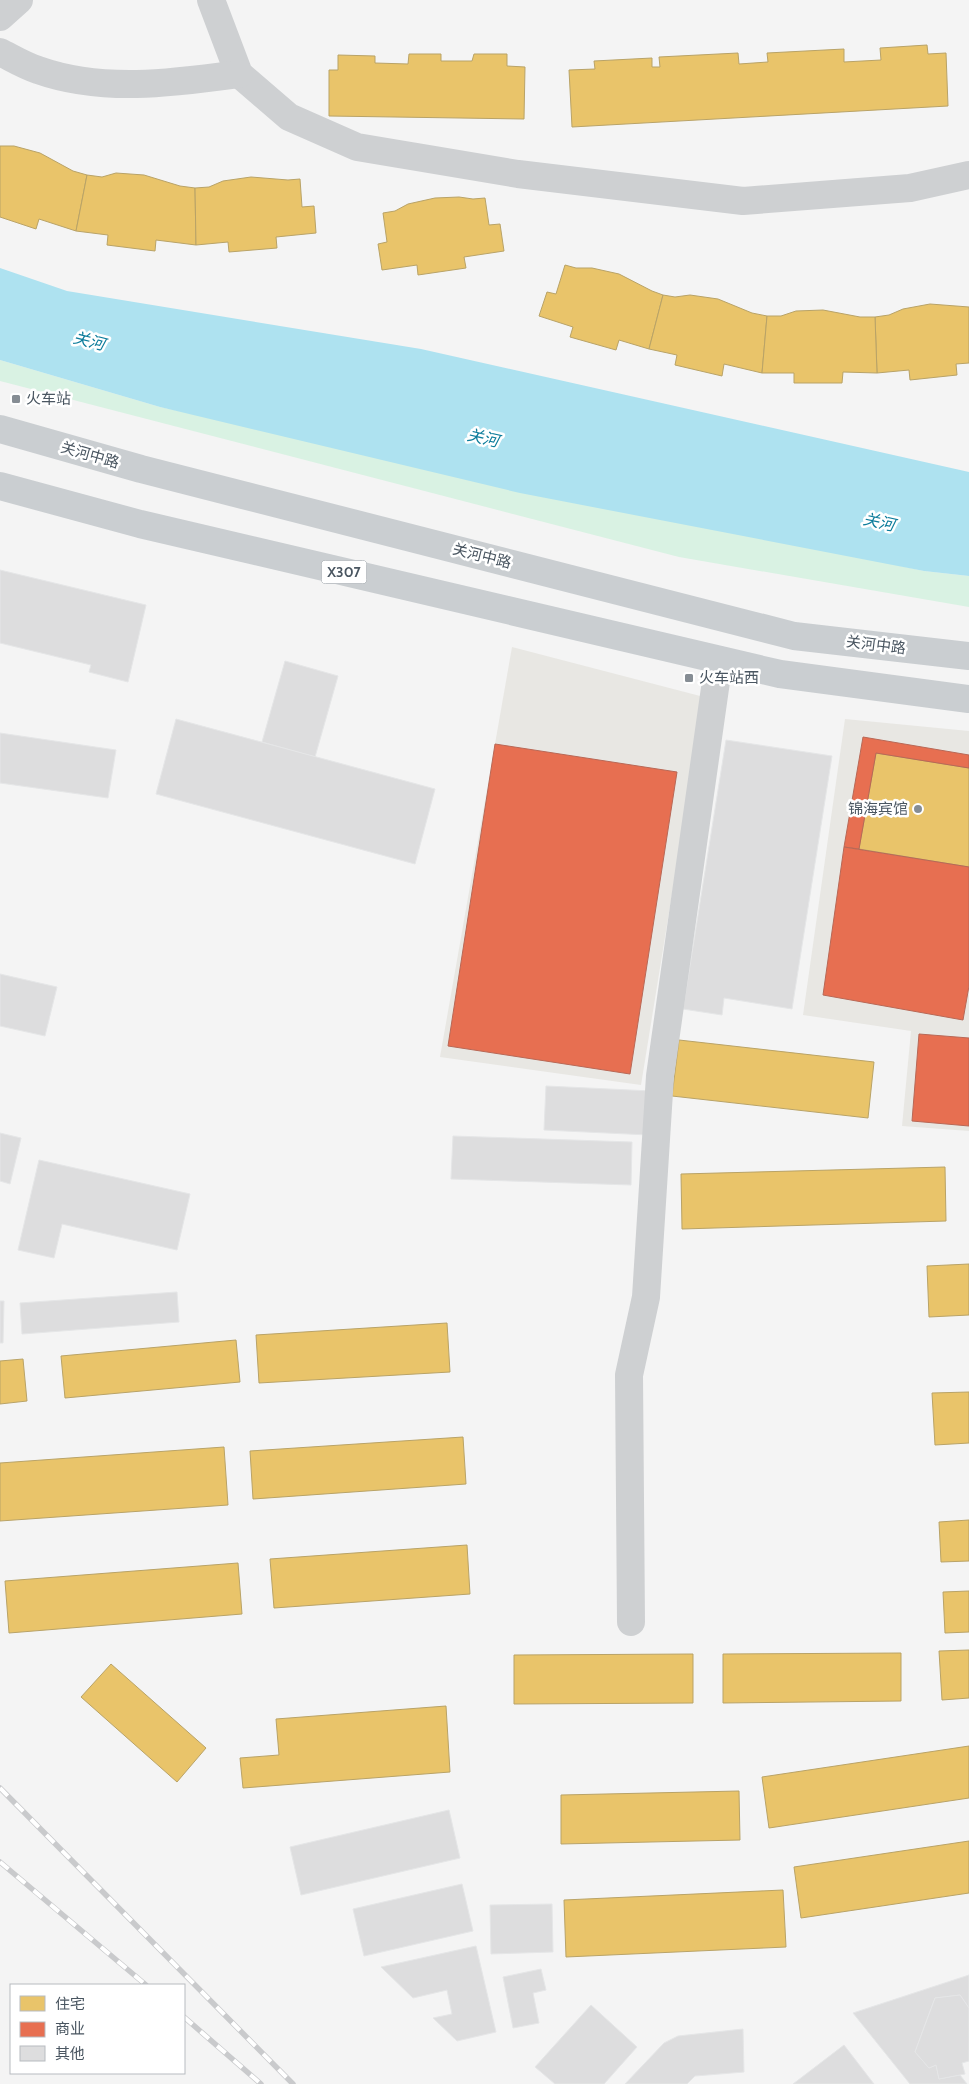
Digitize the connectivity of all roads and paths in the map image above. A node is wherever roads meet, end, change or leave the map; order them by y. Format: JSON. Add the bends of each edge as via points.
{"nodes":[{"id":1,"x":19,"y":0,"type":"edge"},
{"id":2,"x":211,"y":0,"type":"edge"},
{"id":3,"x":0,"y":17,"type":"edge"},
{"id":4,"x":0,"y":52,"type":"edge"},
{"id":5,"x":239,"y":74,"type":"junction"},
{"id":6,"x":969,"y":175,"type":"edge"},
{"id":7,"x":0,"y":428,"type":"edge"},
{"id":8,"x":0,"y":486,"type":"edge"},
{"id":9,"x":969,"y":656,"type":"edge"},
{"id":10,"x":719,"y":660,"type":"junction"},
{"id":11,"x":969,"y":699,"type":"edge"},
{"id":12,"x":631,"y":1622,"type":"dead end"}],
"edges":[{"from":1,"to":3,"type":"lane"},
{"from":2,"to":5,"type":"lane"},
{"from":4,"to":5,"type":"lane","via":[[38,70],[96,84],[166,84]]},
{"from":5,"to":6,"type":"lane","via":[[289,117],[357,147],[518,174],[743,201],[910,188]]},
{"from":7,"to":9,"type":"main road","name":"关河中路","via":[[141,470],[794,636]]},
{"from":8,"to":10,"type":"main road","number":"X307","via":[[140,524]]},
{"from":10,"to":11,"type":"main road","via":[[780,674]]},
{"from":10,"to":12,"type":"lane","via":[[660,1076],[646,1297],[629,1375]]}]}
